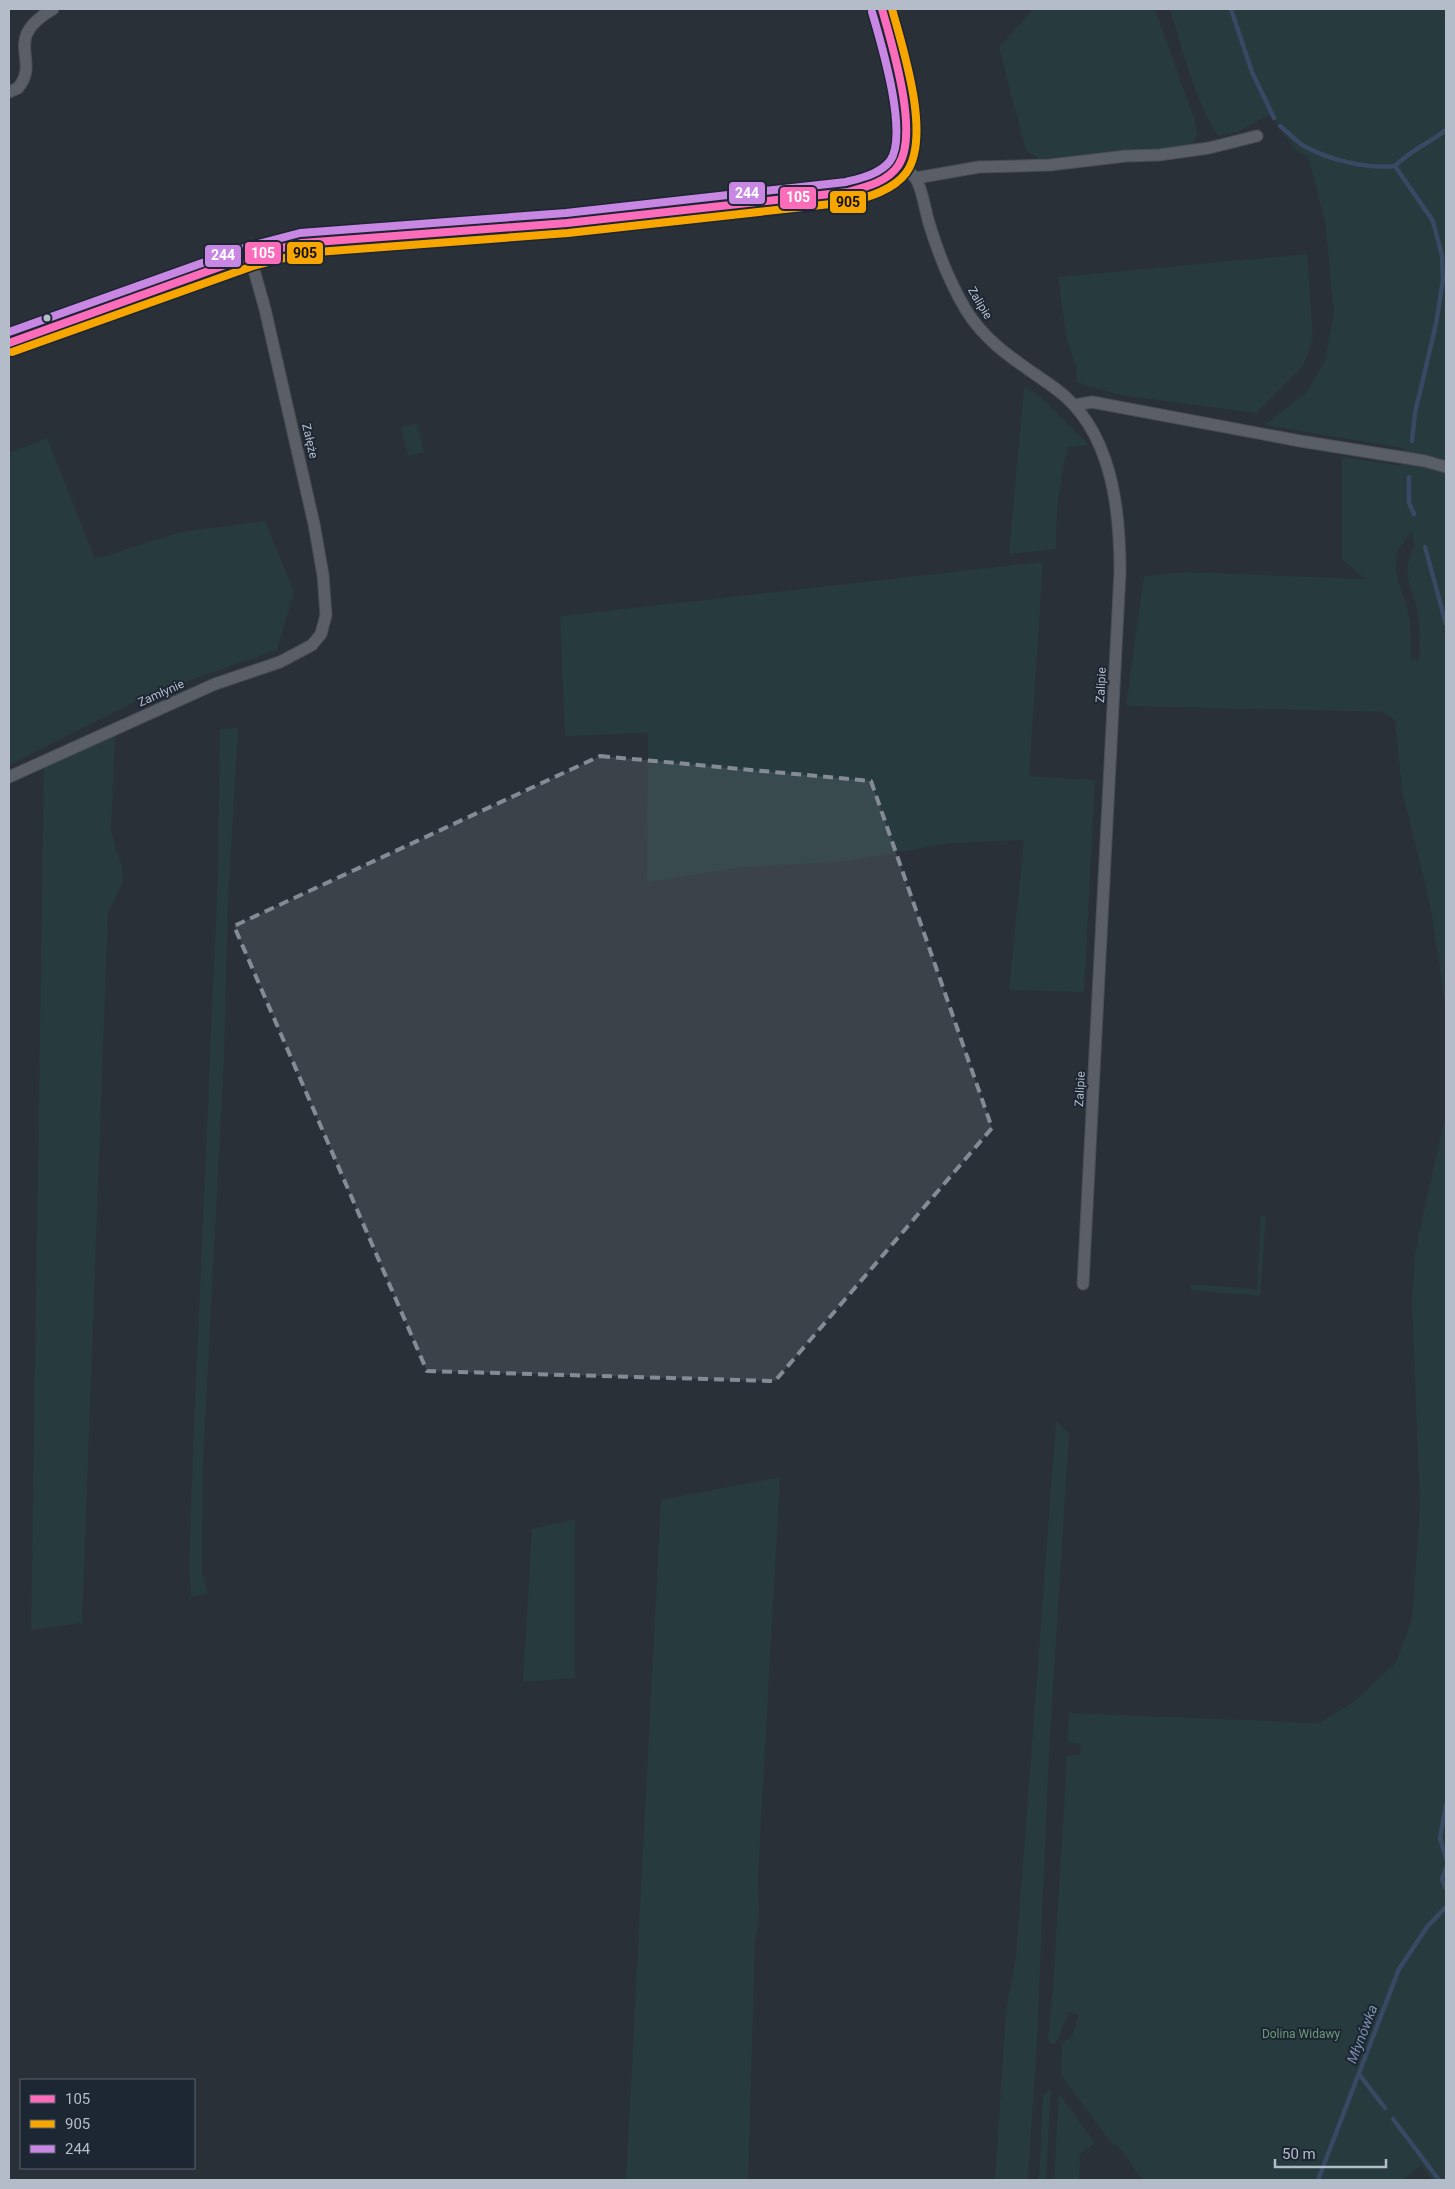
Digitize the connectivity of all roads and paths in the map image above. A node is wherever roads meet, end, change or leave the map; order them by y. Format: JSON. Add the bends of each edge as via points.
{"nodes":[{"id":1,"x":52,"y":9,"type":"edge"},
{"id":2,"x":882,"y":9,"type":"edge"},
{"id":3,"x":9,"y":92,"type":"edge"},
{"id":4,"x":1257,"y":136,"type":"dead end"},
{"id":5,"x":900,"y":163,"type":"junction"},
{"id":6,"x":916,"y":178,"type":"junction"},
{"id":7,"x":250,"y":256,"type":"junction"},
{"id":8,"x":9,"y":343,"type":"edge"},
{"id":9,"x":1075,"y":405,"type":"junction"},
{"id":10,"x":1446,"y":467,"type":"edge"},
{"id":11,"x":321,"y":634,"type":"joint"},
{"id":12,"x":9,"y":777,"type":"edge"},
{"id":13,"x":1083,"y":1284,"type":"dead end"}],
"edges":[{"from":1,"to":3,"type":"street","via":[[38,16],[22,35],[24,76],[18,88]]},
{"from":2,"to":5,"type":"main road","via":[[908,121],[909,136]]},
{"from":4,"to":6,"type":"street","via":[[1210,148],[1160,155],[979,168]]},
{"from":5,"to":6,"type":"street"},
{"from":5,"to":7,"type":"main road","via":[[876,184],[848,192],[614,219],[302,243]]},
{"from":6,"to":9,"type":"street","name":"Zalipie","via":[[943,264],[977,327],[1002,352]]},
{"from":7,"to":8,"type":"main road"},
{"from":7,"to":11,"type":"street","name":"Załęże","via":[[316,532],[326,615]]},
{"from":9,"to":10,"type":"street","via":[[1092,402]]},
{"from":9,"to":13,"type":"street","name":"Zalipie","via":[[1109,469],[1120,549]]},
{"from":11,"to":12,"type":"street","name":"Zamłynie","via":[[312,645],[280,662],[215,684]]}]}
